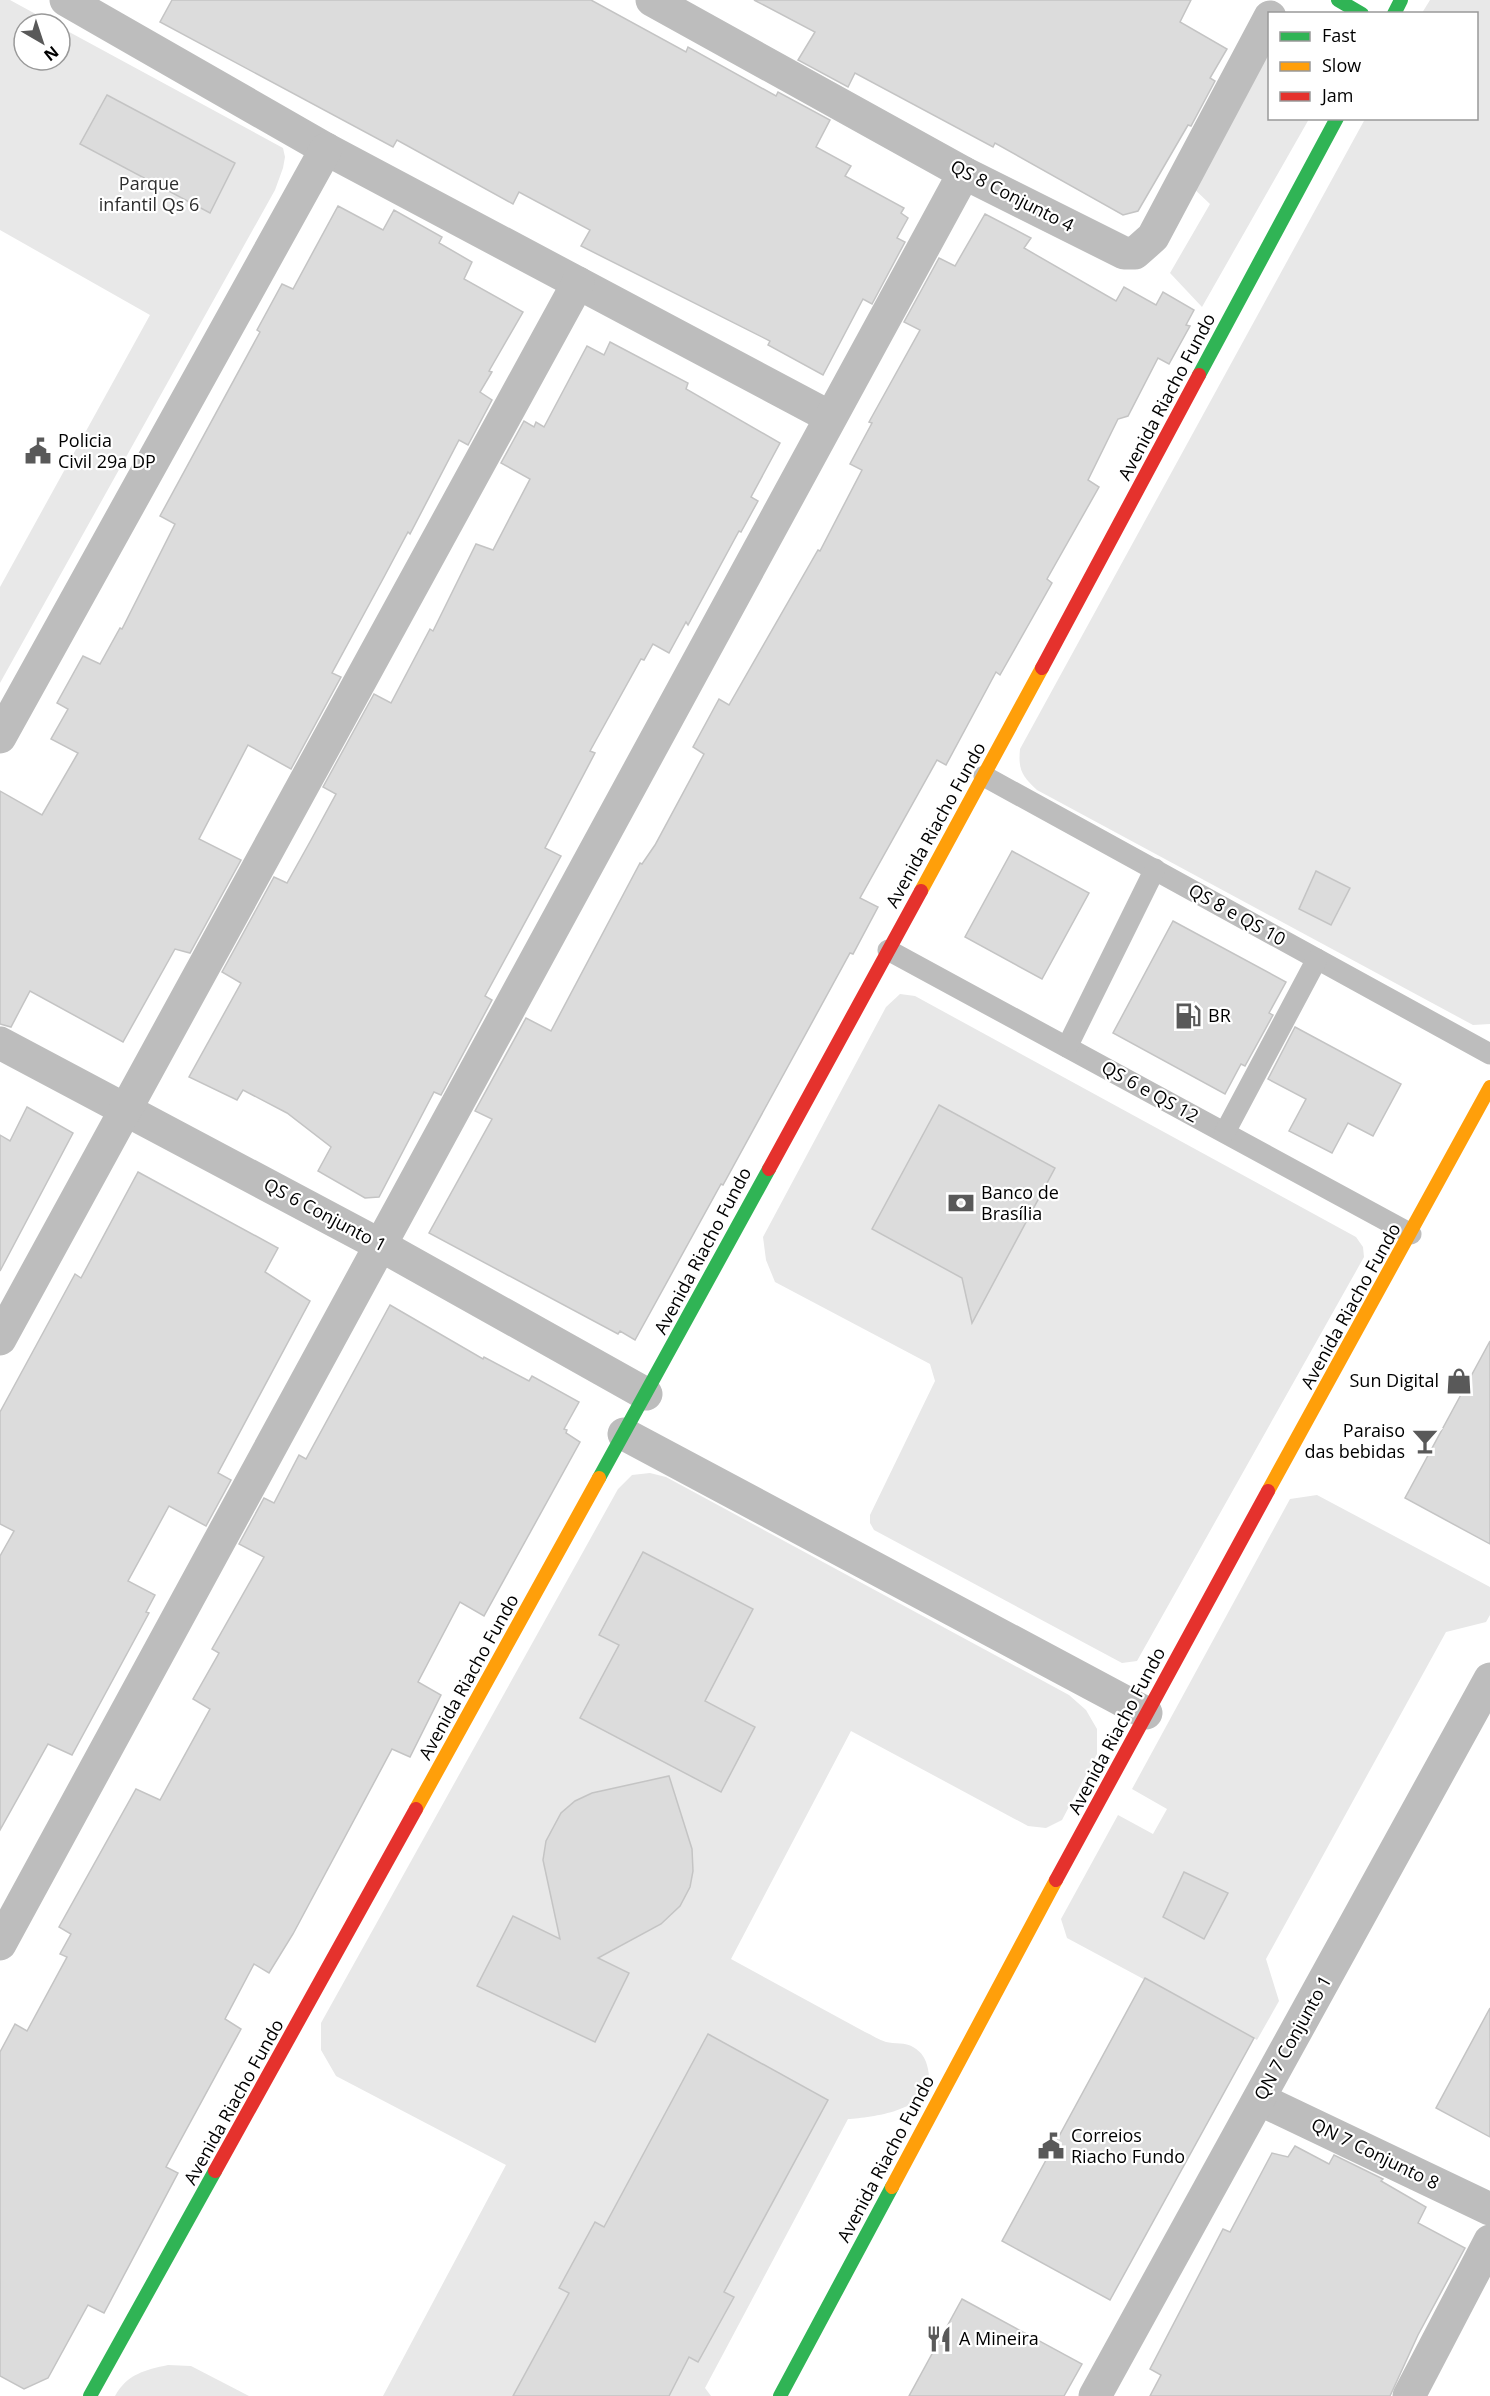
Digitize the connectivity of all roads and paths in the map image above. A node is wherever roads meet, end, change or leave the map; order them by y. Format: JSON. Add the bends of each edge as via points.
{"nodes":[{"id":1,"x":66,"y":0,"type":"edge"},
{"id":2,"x":652,"y":0,"type":"edge"},
{"id":3,"x":1338,"y":0,"type":"edge"},
{"id":4,"x":1359,"y":12,"type":"edge"},
{"id":5,"x":1268,"y":19,"type":"edge"},
{"id":6,"x":1336,"y":120,"type":"edge"},
{"id":7,"x":326,"y":149,"type":"junction"},
{"id":8,"x":964,"y":173,"type":"junction"},
{"id":9,"x":578,"y":284,"type":"junction"},
{"id":10,"x":830,"y":417,"type":"junction"},
{"id":11,"x":0,"y":737,"type":"edge"},
{"id":12,"x":984,"y":776,"type":"junction"},
{"id":13,"x":1155,"y":869,"type":"junction"},
{"id":14,"x":888,"y":950,"type":"junction"},
{"id":15,"x":1317,"y":959,"type":"junction"},
{"id":16,"x":0,"y":1043,"type":"edge"},
{"id":17,"x":1067,"y":1047,"type":"junction"},
{"id":18,"x":1490,"y":1054,"type":"edge"},
{"id":19,"x":1490,"y":1087,"type":"edge"},
{"id":20,"x":126,"y":1108,"type":"junction"},
{"id":21,"x":1225,"y":1132,"type":"junction"},
{"id":22,"x":1411,"y":1234,"type":"junction"},
{"id":23,"x":380,"y":1245,"type":"junction"},
{"id":24,"x":0,"y":1339,"type":"edge"},
{"id":25,"x":646,"y":1394,"type":"junction"},
{"id":26,"x":624,"y":1434,"type":"junction"},
{"id":27,"x":1490,"y":1679,"type":"edge"},
{"id":28,"x":1146,"y":1713,"type":"junction"},
{"id":29,"x":0,"y":1944,"type":"edge"},
{"id":30,"x":1259,"y":2098,"type":"junction"},
{"id":31,"x":1490,"y":2210,"type":"edge"},
{"id":32,"x":1490,"y":2241,"type":"edge"},
{"id":33,"x":90,"y":2396,"type":"edge"},
{"id":34,"x":780,"y":2396,"type":"edge"},
{"id":35,"x":1095,"y":2396,"type":"edge"},
{"id":36,"x":1409,"y":2396,"type":"edge"}],
"edges":[{"from":1,"to":7,"type":"street"},
{"from":2,"to":8,"type":"street","name":"QS 8 Conjunto 4"},
{"from":3,"to":4,"type":"street"},
{"from":5,"to":8,"type":"street","name":"QS 8 Conjunto 4","via":[[1153,237],[1135,253],[1124,253]]},
{"from":6,"to":12,"type":"street","name":"Avenida Riacho Fundo"},
{"from":7,"to":9,"type":"street"},
{"from":7,"to":11,"type":"street"},
{"from":8,"to":10,"type":"street"},
{"from":9,"to":10,"type":"street"},
{"from":9,"to":20,"type":"street"},
{"from":10,"to":23,"type":"street"},
{"from":12,"to":13,"type":"lane","name":"QS 8 e QS 10"},
{"from":12,"to":14,"type":"street","name":"Avenida Riacho Fundo"},
{"from":13,"to":15,"type":"lane","name":"QS 8 e QS 10"},
{"from":13,"to":17,"type":"lane"},
{"from":14,"to":17,"type":"lane","name":"QS 6 e QS 12"},
{"from":14,"to":25,"type":"street","name":"Avenida Riacho Fundo"},
{"from":15,"to":18,"type":"lane","name":"QS 8 e QS 10"},
{"from":15,"to":21,"type":"lane"},
{"from":16,"to":20,"type":"street","name":"QS 6 Conjunto 1"},
{"from":17,"to":21,"type":"lane","name":"QS 6 e QS 12"},
{"from":19,"to":22,"type":"street","name":"Avenida Riacho Fundo"},
{"from":20,"to":23,"type":"street","name":"QS 6 Conjunto 1"},
{"from":20,"to":24,"type":"street"},
{"from":21,"to":22,"type":"lane","name":"QS 6 e QS 12"},
{"from":22,"to":28,"type":"street","name":"Avenida Riacho Fundo"},
{"from":23,"to":25,"type":"street","name":"QS 6 Conjunto 1"},
{"from":23,"to":29,"type":"street"},
{"from":25,"to":26,"type":"street","name":"Avenida Riacho Fundo"},
{"from":26,"to":28,"type":"street"},
{"from":26,"to":33,"type":"street","name":"Avenida Riacho Fundo"},
{"from":27,"to":30,"type":"street","name":"QN 7 Conjunto 1"},
{"from":28,"to":34,"type":"street","name":"Avenida Riacho Fundo"},
{"from":30,"to":31,"type":"street","name":"QN 7 Conjunto 8"},
{"from":30,"to":35,"type":"street","name":"QN 7 Conjunto 1"},
{"from":32,"to":36,"type":"street"}]}
